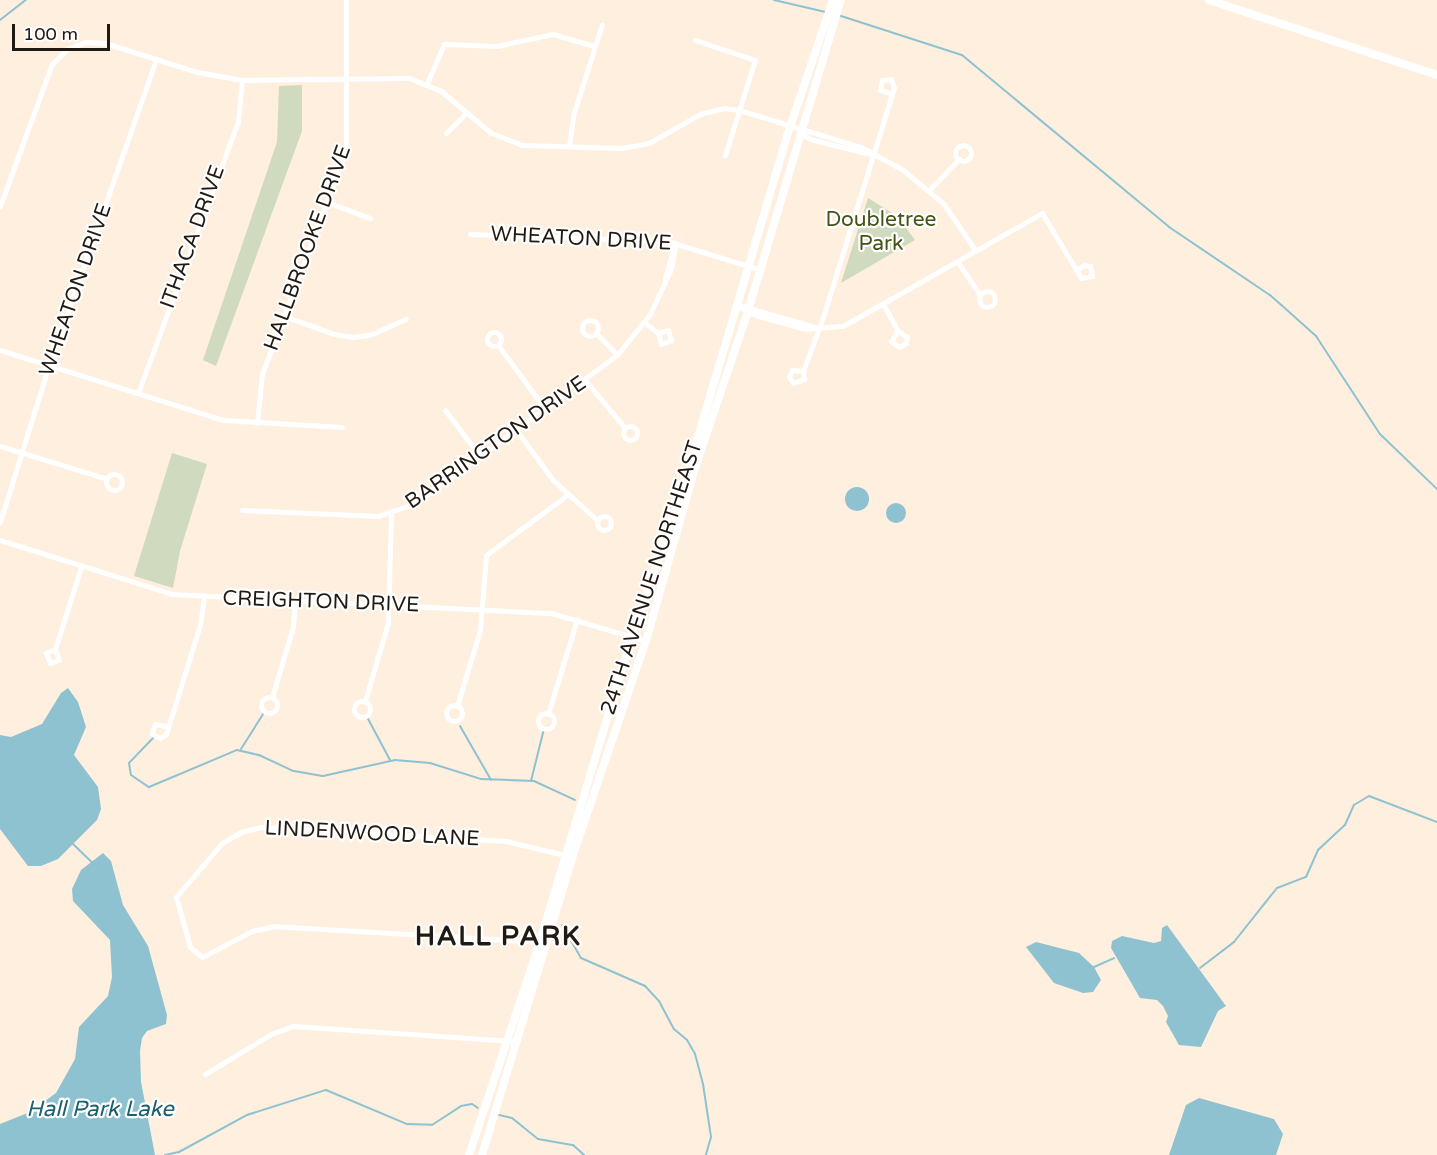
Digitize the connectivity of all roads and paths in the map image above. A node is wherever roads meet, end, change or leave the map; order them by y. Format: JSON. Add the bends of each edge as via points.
{"nodes":[{"id":1,"x":346,"y":0,"type":"edge"},
{"id":2,"x":833,"y":0,"type":"edge"},
{"id":3,"x":841,"y":0,"type":"edge"},
{"id":4,"x":1209,"y":0,"type":"edge"},
{"id":5,"x":834,"y":11,"type":"junction"},
{"id":6,"x":602,"y":24,"type":"dead end"},
{"id":7,"x":828,"y":28,"type":"junction"},
{"id":8,"x":695,"y":40,"type":"dead end"},
{"id":9,"x":594,"y":46,"type":"junction"},
{"id":10,"x":156,"y":59,"type":"junction"},
{"id":11,"x":1437,"y":75,"type":"edge"},
{"id":12,"x":347,"y":77,"type":"junction"},
{"id":13,"x":242,"y":80,"type":"junction"},
{"id":14,"x":427,"y":83,"type":"junction"},
{"id":15,"x":890,"y":93,"type":"dead end"},
{"id":16,"x":740,"y":110,"type":"junction"},
{"id":17,"x":466,"y":113,"type":"junction"},
{"id":18,"x":790,"y":127,"type":"junction"},
{"id":19,"x":803,"y":132,"type":"junction"},
{"id":20,"x":446,"y":134,"type":"dead end"},
{"id":21,"x":569,"y":146,"type":"junction"},
{"id":22,"x":873,"y":154,"type":"junction"},
{"id":23,"x":725,"y":155,"type":"dead end"},
{"id":24,"x":959,"y":159,"type":"dead end"},
{"id":25,"x":930,"y":189,"type":"junction"},
{"id":26,"x":327,"y":202,"type":"junction"},
{"id":27,"x":0,"y":206,"type":"edge"},
{"id":28,"x":370,"y":218,"type":"dead end"},
{"id":29,"x":470,"y":234,"type":"dead end"},
{"id":30,"x":676,"y":243,"type":"junction"},
{"id":31,"x":975,"y":250,"type":"junction"},
{"id":32,"x":957,"y":261,"type":"junction"},
{"id":33,"x":747,"y":265,"type":"junction"},
{"id":34,"x":1078,"y":269,"type":"dead end"},
{"id":35,"x":761,"y":270,"type":"junction"},
{"id":36,"x":980,"y":295,"type":"dead end"},
{"id":37,"x":735,"y":304,"type":"junction"},
{"id":38,"x":883,"y":304,"type":"junction"},
{"id":39,"x":748,"y":309,"type":"junction"},
{"id":40,"x":284,"y":316,"type":"junction"},
{"id":41,"x":406,"y":319,"type":"dead end"},
{"id":42,"x":645,"y":323,"type":"junction"},
{"id":43,"x":819,"y":329,"type":"junction"},
{"id":44,"x":898,"y":331,"type":"dead end"},
{"id":45,"x":596,"y":333,"type":"dead end"},
{"id":46,"x":658,"y":333,"type":"dead end"},
{"id":47,"x":498,"y":345,"type":"dead end"},
{"id":48,"x":0,"y":350,"type":"edge"},
{"id":49,"x":617,"y":355,"type":"junction"},
{"id":50,"x":49,"y":365,"type":"junction"},
{"id":51,"x":802,"y":371,"type":"dead end"},
{"id":52,"x":585,"y":380,"type":"junction"},
{"id":53,"x":138,"y":393,"type":"junction"},
{"id":54,"x":545,"y":409,"type":"junction"},
{"id":55,"x":445,"y":410,"type":"dead end"},
{"id":56,"x":257,"y":423,"type":"junction"},
{"id":57,"x":342,"y":427,"type":"dead end"},
{"id":58,"x":625,"y":428,"type":"dead end"},
{"id":59,"x":516,"y":430,"type":"junction"},
{"id":60,"x":0,"y":446,"type":"edge"},
{"id":61,"x":22,"y":453,"type":"junction"},
{"id":62,"x":480,"y":456,"type":"junction"},
{"id":63,"x":106,"y":479,"type":"dead end"},
{"id":64,"x":567,"y":495,"type":"junction"},
{"id":65,"x":242,"y":510,"type":"dead end"},
{"id":66,"x":391,"y":513,"type":"junction"},
{"id":67,"x":597,"y":520,"type":"dead end"},
{"id":68,"x":0,"y":522,"type":"edge"},
{"id":69,"x":0,"y":540,"type":"edge"},
{"id":70,"x":81,"y":567,"type":"junction"},
{"id":71,"x":204,"y":597,"type":"junction"},
{"id":72,"x":295,"y":601,"type":"junction"},
{"id":73,"x":389,"y":604,"type":"junction"},
{"id":74,"x":481,"y":609,"type":"junction"},
{"id":75,"x":577,"y":619,"type":"junction"},
{"id":76,"x":632,"y":636,"type":"junction"},
{"id":77,"x":646,"y":641,"type":"junction"},
{"id":78,"x":55,"y":649,"type":"dead end"},
{"id":79,"x":272,"y":697,"type":"dead end"},
{"id":80,"x":365,"y":701,"type":"dead end"},
{"id":81,"x":457,"y":706,"type":"dead end"},
{"id":82,"x":548,"y":714,"type":"dead end"},
{"id":83,"x":165,"y":726,"type":"dead end"},
{"id":84,"x":570,"y":857,"type":"junction"},
{"id":85,"x":543,"y":942,"type":"junction"},
{"id":86,"x":512,"y":1040,"type":"junction"},
{"id":87,"x":204,"y":1074,"type":"dead end"},
{"id":88,"x":469,"y":1155,"type":"edge"},
{"id":89,"x":482,"y":1155,"type":"edge"}],
"edges":[{"from":1,"to":12,"type":"street","name":"HALLBROOKE DRIVE"},
{"from":2,"to":5,"type":"street","name":"24TH AVENUE NORTHEAST"},
{"from":3,"to":5,"type":"street","name":"24TH AVENUE NORTHEAST"},
{"from":4,"to":11,"type":"street"},
{"from":5,"to":7,"type":"street","name":"24TH AVENUE NORTHEAST"},
{"from":6,"to":9,"type":"street"},
{"from":7,"to":18,"type":"street","name":"24TH AVENUE NORTHEAST"},
{"from":7,"to":19,"type":"street","name":"24TH AVENUE NORTHEAST"},
{"from":8,"to":16,"type":"street","via":[[755,60]]},
{"from":9,"to":14,"type":"street","via":[[553,34],[497,46],[444,44]]},
{"from":9,"to":21,"type":"street","via":[[573,116]]},
{"from":10,"to":13,"type":"street","via":[[215,77]]},
{"from":10,"to":27,"type":"street","via":[[105,43],[86,42],[67,50],[45,78]]},
{"from":10,"to":50,"type":"street","name":"WHEATON DRIVE"},
{"from":12,"to":13,"type":"street"},
{"from":12,"to":14,"type":"street","via":[[393,75]]},
{"from":12,"to":26,"type":"street","name":"HALLBROOKE DRIVE","via":[[347,144]]},
{"from":13,"to":53,"type":"street","name":"ITHACA DRIVE","via":[[237,121]]},
{"from":14,"to":17,"type":"street"},
{"from":15,"to":22,"type":"street"},
{"from":16,"to":18,"type":"street"},
{"from":16,"to":21,"type":"street","via":[[724,108],[700,114],[649,143],[621,148]]},
{"from":16,"to":23,"type":"street"},
{"from":17,"to":20,"type":"street"},
{"from":17,"to":21,"type":"street","via":[[508,141]]},
{"from":18,"to":19,"type":"street"},
{"from":18,"to":33,"type":"street","name":"24TH AVENUE NORTHEAST"},
{"from":19,"to":22,"type":"street"},
{"from":19,"to":35,"type":"street","name":"24TH AVENUE NORTHEAST"},
{"from":22,"to":25,"type":"street"},
{"from":22,"to":43,"type":"street"},
{"from":24,"to":25,"type":"street"},
{"from":25,"to":31,"type":"street"},
{"from":26,"to":28,"type":"street"},
{"from":26,"to":40,"type":"street","name":"HALLBROOKE DRIVE"},
{"from":29,"to":30,"type":"street","name":"WHEATON DRIVE"},
{"from":30,"to":33,"type":"street","name":"WHEATON DRIVE"},
{"from":30,"to":42,"type":"street","name":"BARRINGTON DRIVE","via":[[665,280]]},
{"from":31,"to":32,"type":"street"},
{"from":31,"to":34,"type":"street","via":[[1042,213]]},
{"from":32,"to":36,"type":"street"},
{"from":32,"to":38,"type":"street"},
{"from":33,"to":35,"type":"street","name":"WHEATON DRIVE"},
{"from":33,"to":37,"type":"street","name":"24TH AVENUE NORTHEAST"},
{"from":35,"to":39,"type":"street","name":"24TH AVENUE NORTHEAST"},
{"from":37,"to":39,"type":"street"},
{"from":37,"to":76,"type":"street","name":"24TH AVENUE NORTHEAST","via":[[687,474]]},
{"from":38,"to":43,"type":"street","via":[[846,325]]},
{"from":38,"to":44,"type":"street"},
{"from":39,"to":43,"type":"street","via":[[805,329]]},
{"from":39,"to":77,"type":"street","name":"24TH AVENUE NORTHEAST","via":[[695,468]]},
{"from":40,"to":41,"type":"street","via":[[354,337],[372,334]]},
{"from":40,"to":56,"type":"street","name":"HALLBROOKE DRIVE","via":[[260,383]]},
{"from":42,"to":46,"type":"street"},
{"from":42,"to":49,"type":"street","name":"BARRINGTON DRIVE"},
{"from":43,"to":51,"type":"street"},
{"from":45,"to":49,"type":"street"},
{"from":47,"to":54,"type":"street"},
{"from":48,"to":50,"type":"street"},
{"from":49,"to":52,"type":"street","name":"BARRINGTON DRIVE"},
{"from":50,"to":53,"type":"street"},
{"from":50,"to":61,"type":"street","name":"WHEATON DRIVE"},
{"from":52,"to":54,"type":"street","name":"BARRINGTON DRIVE"},
{"from":52,"to":58,"type":"street"},
{"from":53,"to":56,"type":"street","via":[[224,420]]},
{"from":54,"to":59,"type":"street","name":"BARRINGTON DRIVE"},
{"from":55,"to":62,"type":"street"},
{"from":56,"to":57,"type":"street"},
{"from":59,"to":62,"type":"street","name":"BARRINGTON DRIVE"},
{"from":59,"to":64,"type":"street"},
{"from":60,"to":61,"type":"street"},
{"from":61,"to":63,"type":"street"},
{"from":61,"to":68,"type":"street","name":"WHEATON DRIVE"},
{"from":62,"to":66,"type":"street","name":"BARRINGTON DRIVE","via":[[428,495]]},
{"from":64,"to":67,"type":"street"},
{"from":64,"to":74,"type":"street","via":[[486,555]]},
{"from":65,"to":66,"type":"street","name":"BARRINGTON DRIVE","via":[[358,516]]},
{"from":66,"to":73,"type":"street"},
{"from":69,"to":70,"type":"street","name":"CREIGHTON DRIVE"},
{"from":70,"to":71,"type":"street","name":"CREIGHTON DRIVE","via":[[172,594]]},
{"from":70,"to":78,"type":"street"},
{"from":71,"to":72,"type":"street","name":"CREIGHTON DRIVE"},
{"from":71,"to":83,"type":"street","via":[[200,625]]},
{"from":72,"to":73,"type":"street","name":"CREIGHTON DRIVE"},
{"from":72,"to":79,"type":"street","via":[[294,627]]},
{"from":73,"to":74,"type":"street","name":"CREIGHTON DRIVE"},
{"from":73,"to":80,"type":"street","via":[[386,630]]},
{"from":74,"to":75,"type":"street","name":"CREIGHTON DRIVE","via":[[543,612]]},
{"from":74,"to":81,"type":"street","via":[[478,638]]},
{"from":75,"to":76,"type":"street","name":"CREIGHTON DRIVE"},
{"from":75,"to":82,"type":"street"},
{"from":76,"to":77,"type":"street","name":"CREIGHTON DRIVE"},
{"from":76,"to":84,"type":"street","name":"24TH AVENUE NORTHEAST"},
{"from":77,"to":84,"type":"street","name":"24TH AVENUE NORTHEAST"},
{"from":84,"to":85,"type":"street","name":"24TH AVENUE NORTHEAST"},
{"from":84,"to":85,"type":"street","name":"LINDENWOOD LANE","via":[[506,841],[261,827],[234,835],[216,848],[179,890],[180,911],[193,951],[202,957],[252,931],[275,926]]},
{"from":85,"to":86,"type":"street","name":"24TH AVENUE NORTHEAST"},
{"from":86,"to":87,"type":"street","via":[[292,1026],[271,1034]]},
{"from":86,"to":88,"type":"street","name":"24TH AVENUE NORTHEAST"},
{"from":86,"to":89,"type":"street","name":"24TH AVENUE NORTHEAST"}]}
